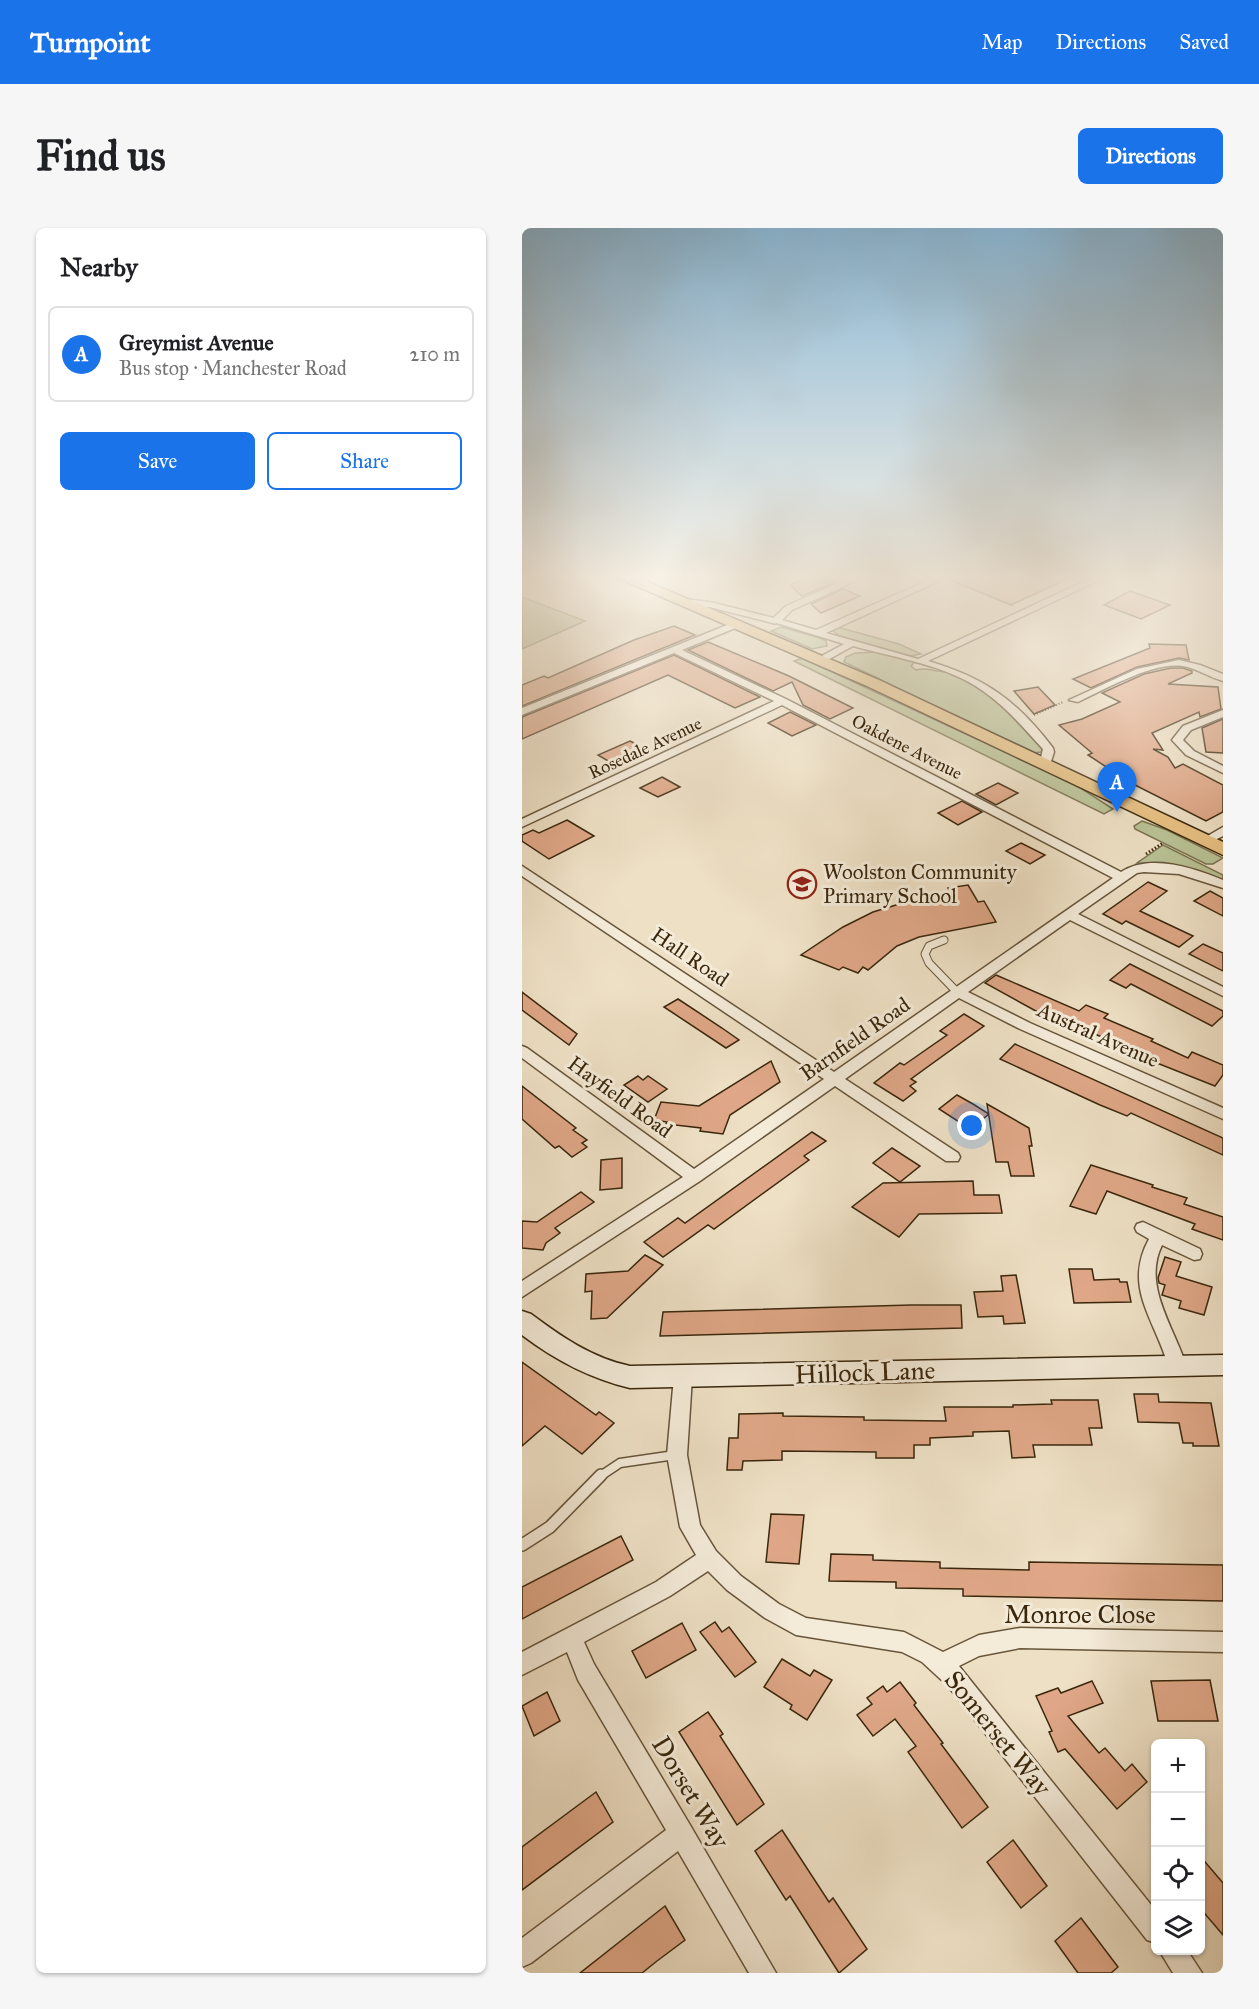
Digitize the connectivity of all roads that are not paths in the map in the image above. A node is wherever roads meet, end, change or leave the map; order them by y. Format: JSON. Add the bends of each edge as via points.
{"nodes":[{"id":1,"x":659,"y":656,"type":"edge"},
{"id":2,"x":688,"y":656,"type":"edge"},
{"id":3,"x":813,"y":656,"type":"edge"},
{"id":4,"x":828,"y":656,"type":"edge"},
{"id":5,"x":899,"y":656,"type":"edge"},
{"id":6,"x":931,"y":656,"type":"edge"},
{"id":7,"x":821,"y":660,"type":"junction"},
{"id":8,"x":919,"y":662,"type":"junction"},
{"id":9,"x":1223,"y":678,"type":"edge"},
{"id":10,"x":1074,"y":700,"type":"road end"},
{"id":11,"x":782,"y":701,"type":"junction"},
{"id":12,"x":522,"y":712,"type":"edge"},
{"id":13,"x":1223,"y":713,"type":"edge"},
{"id":14,"x":1045,"y":766,"type":"junction"},
{"id":15,"x":1223,"y":770,"type":"edge"},
{"id":16,"x":522,"y":823,"type":"edge"},
{"id":17,"x":1223,"y":831,"type":"edge"},
{"id":18,"x":1205,"y":841,"type":"junction"},
{"id":19,"x":1223,"y":849,"type":"edge"},
{"id":20,"x":525,"y":876,"type":"edge"},
{"id":21,"x":1122,"y":877,"type":"junction"},
{"id":22,"x":1223,"y":884,"type":"edge"},
{"id":23,"x":1069,"y":915,"type":"junction"},
{"id":24,"x":944,"y":940,"type":"dead end"},
{"id":25,"x":957,"y":992,"type":"junction"},
{"id":26,"x":1223,"y":992,"type":"edge"},
{"id":27,"x":522,"y":1051,"type":"edge"},
{"id":28,"x":836,"y":1078,"type":"junction"},
{"id":29,"x":1223,"y":1113,"type":"edge"},
{"id":30,"x":952,"y":1157,"type":"dead end"},
{"id":31,"x":694,"y":1177,"type":"junction"},
{"id":32,"x":1143,"y":1228,"type":"dead end"},
{"id":33,"x":1160,"y":1236,"type":"junction"},
{"id":34,"x":1194,"y":1254,"type":"dead end"},
{"id":35,"x":522,"y":1290,"type":"edge"},
{"id":36,"x":522,"y":1321,"type":"edge"},
{"id":37,"x":1177,"y":1365,"type":"junction"},
{"id":38,"x":1223,"y":1365,"type":"edge"},
{"id":39,"x":683,"y":1377,"type":"junction"},
{"id":40,"x":677,"y":1455,"type":"junction"},
{"id":41,"x":522,"y":1545,"type":"edge"},
{"id":42,"x":709,"y":1558,"type":"junction"},
{"id":43,"x":572,"y":1638,"type":"junction"},
{"id":44,"x":1223,"y":1642,"type":"edge"},
{"id":45,"x":522,"y":1664,"type":"edge"},
{"id":46,"x":942,"y":1665,"type":"junction"},
{"id":47,"x":682,"y":1833,"type":"junction"},
{"id":48,"x":1151,"y":1926,"type":"edge"},
{"id":49,"x":522,"y":1954,"type":"edge"},
{"id":50,"x":1175,"y":1955,"type":"edge"},
{"id":51,"x":764,"y":1973,"type":"edge"},
{"id":52,"x":1189,"y":1973,"type":"edge"}],
"edges":[{"from":1,"to":12,"type":"street"},
{"from":2,"to":11,"type":"street","name":"Oakdene Avenue"},
{"from":3,"to":7,"type":"main road"},
{"from":4,"to":7,"type":"street"},
{"from":5,"to":8,"type":"street"},
{"from":6,"to":8,"type":"street"},
{"from":7,"to":14,"type":"main road"},
{"from":8,"to":14,"type":"street","via":[[977,681],[1004,700],[1048,748]]},
{"from":9,"to":10,"type":"street","via":[[1191,665],[1161,664]]},
{"from":11,"to":16,"type":"street","name":"Rosedale Avenue"},
{"from":11,"to":21,"type":"street","name":"Oakdene Avenue"},
{"from":13,"to":15,"type":"street","via":[[1187,728],[1177,740],[1190,753]]},
{"from":14,"to":18,"type":"main road"},
{"from":17,"to":18,"type":"street"},
{"from":18,"to":19,"type":"main road"},
{"from":20,"to":28,"type":"street","name":"Hall Road"},
{"from":21,"to":22,"type":"street","name":"Barnfield Road","via":[[1133,870],[1152,867],[1190,873]]},
{"from":21,"to":23,"type":"street","name":"Barnfield Road"},
{"from":23,"to":25,"type":"street","name":"Barnfield Road"},
{"from":23,"to":26,"type":"street"},
{"from":24,"to":25,"type":"lane","via":[[928,946],[926,954],[929,963]]},
{"from":25,"to":28,"type":"street","name":"Barnfield Road"},
{"from":25,"to":29,"type":"street","name":"Austral Avenue"},
{"from":27,"to":31,"type":"street","name":"Hayfield Road"},
{"from":28,"to":30,"type":"street","name":"Hall Road"},
{"from":28,"to":31,"type":"street","name":"Barnfield Road"},
{"from":31,"to":35,"type":"street","name":"Barnfield Road"},
{"from":32,"to":33,"type":"street"},
{"from":33,"to":34,"type":"street"},
{"from":33,"to":37,"type":"street","via":[[1149,1253],[1146,1277],[1152,1306],[1172,1344]]},
{"from":36,"to":39,"type":"street","name":"Hillock Lane","via":[[568,1355],[609,1373]]},
{"from":37,"to":38,"type":"street","name":"Hillock Lane"},
{"from":37,"to":39,"type":"street","name":"Hillock Lane"},
{"from":39,"to":40,"type":"street","name":"Somerset Way"},
{"from":40,"to":41,"type":"lane","via":[[620,1462],[600,1476],[550,1527]]},
{"from":40,"to":42,"type":"street","name":"Somerset Way","via":[[690,1527]]},
{"from":42,"to":43,"type":"street","via":[[663,1589]]},
{"from":42,"to":46,"type":"street","name":"Somerset Way","via":[[734,1583],[772,1611],[804,1628],[897,1640],[917,1647]]},
{"from":43,"to":45,"type":"street"},
{"from":43,"to":47,"type":"street","name":"Dorset Way","via":[[586,1672]]},
{"from":44,"to":46,"type":"street","name":"Monroe Close","via":[[1020,1638],[978,1645]]},
{"from":46,"to":48,"type":"street","name":"Somerset Way"},
{"from":47,"to":49,"type":"street"},
{"from":47,"to":51,"type":"street","name":"Dorset Way"},
{"from":50,"to":52,"type":"street"}]}
